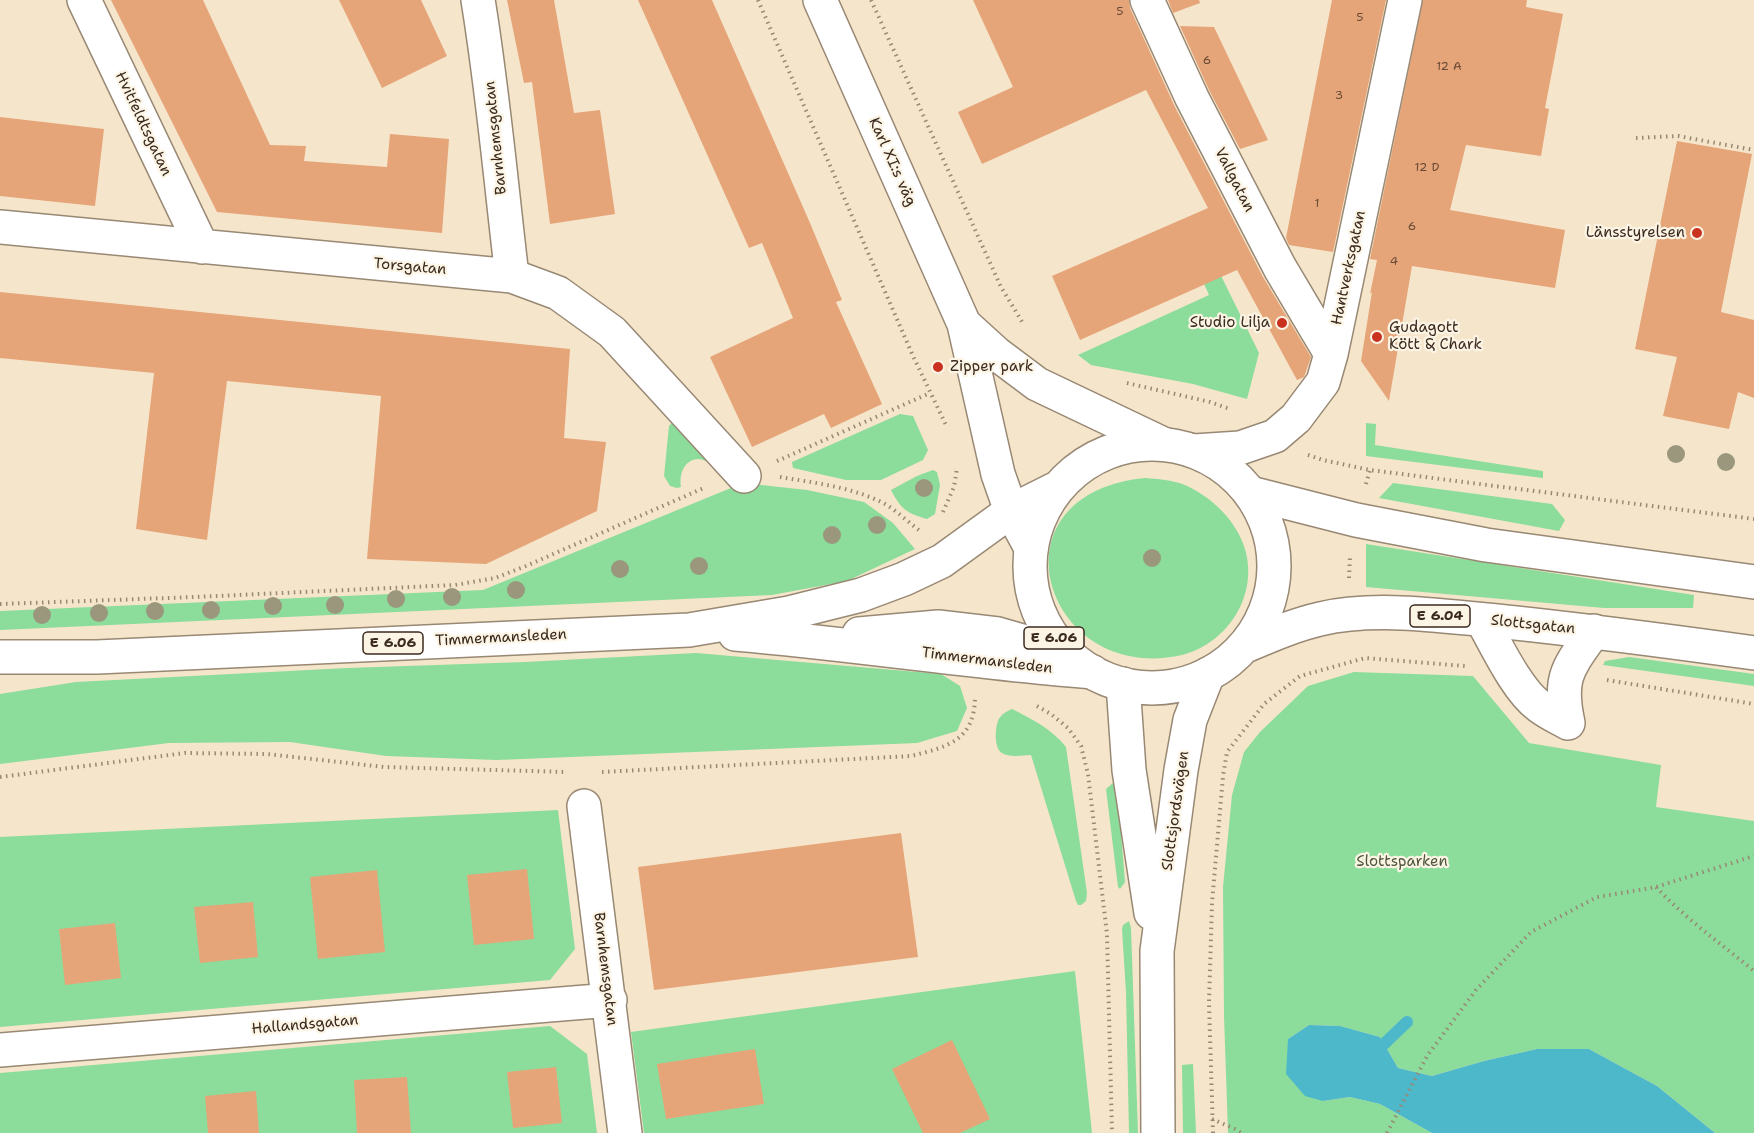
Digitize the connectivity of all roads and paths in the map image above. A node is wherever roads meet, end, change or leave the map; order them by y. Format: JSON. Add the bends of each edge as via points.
{"nodes":[{"id":1,"x":84,"y":0,"type":"edge"},
{"id":2,"x":478,"y":0,"type":"edge"},
{"id":3,"x":758,"y":0,"type":"edge"},
{"id":4,"x":820,"y":0,"type":"edge"},
{"id":5,"x":871,"y":0,"type":"edge"},
{"id":6,"x":1147,"y":0,"type":"edge"},
{"id":7,"x":1406,"y":0,"type":"edge"},
{"id":8,"x":1636,"y":138,"type":"dead end"},
{"id":9,"x":1754,"y":150,"type":"edge"},
{"id":10,"x":0,"y":227,"type":"edge"},
{"id":11,"x":202,"y":248,"type":"junction"},
{"id":12,"x":512,"y":276,"type":"junction"},
{"id":13,"x":964,"y":324,"type":"junction"},
{"id":14,"x":1024,"y":326,"type":"dead end"},
{"id":15,"x":1331,"y":354,"type":"junction"},
{"id":16,"x":930,"y":393,"type":"junction"},
{"id":17,"x":949,"y":432,"type":"dead end"},
{"id":18,"x":1163,"y":444,"type":"junction"},
{"id":19,"x":1194,"y":451,"type":"junction"},
{"id":20,"x":744,"y":476,"type":"junction"},
{"id":21,"x":1057,"y":488,"type":"junction"},
{"id":22,"x":1250,"y":493,"type":"junction"},
{"id":23,"x":1011,"y":511,"type":"junction"},
{"id":24,"x":1754,"y":519,"type":"edge"},
{"id":25,"x":1356,"y":520,"type":"junction"},
{"id":26,"x":923,"y":533,"type":"dead end"},
{"id":27,"x":1031,"y":548,"type":"junction"},
{"id":28,"x":1754,"y":582,"type":"edge"},
{"id":29,"x":0,"y":604,"type":"edge"},
{"id":30,"x":1352,"y":614,"type":"junction"},
{"id":31,"x":1482,"y":620,"type":"junction"},
{"id":32,"x":689,"y":630,"type":"junction"},
{"id":33,"x":1594,"y":631,"type":"junction"},
{"id":34,"x":1243,"y":646,"type":"junction"},
{"id":35,"x":1754,"y":653,"type":"edge"},
{"id":36,"x":0,"y":657,"type":"edge"},
{"id":37,"x":97,"y":657,"type":"junction"},
{"id":38,"x":1095,"y":670,"type":"junction"},
{"id":39,"x":0,"y":674,"type":"edge"},
{"id":40,"x":1208,"y":675,"type":"junction"},
{"id":41,"x":975,"y":694,"type":"dead end"},
{"id":42,"x":595,"y":772,"type":"dead end"},
{"id":43,"x":572,"y":773,"type":"dead end"},
{"id":44,"x":1088,"y":774,"type":"dead end"},
{"id":45,"x":0,"y":777,"type":"edge"},
{"id":46,"x":584,"y":806,"type":"dead end"},
{"id":47,"x":1754,"y":856,"type":"edge"},
{"id":48,"x":1656,"y":887,"type":"junction"},
{"id":49,"x":1157,"y":951,"type":"junction"},
{"id":50,"x":1754,"y":970,"type":"edge"},
{"id":51,"x":609,"y":1000,"type":"junction"},
{"id":52,"x":0,"y":1050,"type":"edge"},
{"id":53,"x":1212,"y":1119,"type":"junction"},
{"id":54,"x":625,"y":1133,"type":"edge"},
{"id":55,"x":1112,"y":1133,"type":"edge"},
{"id":56,"x":1158,"y":1133,"type":"edge"},
{"id":57,"x":1213,"y":1133,"type":"edge"},
{"id":58,"x":1240,"y":1133,"type":"edge"},
{"id":59,"x":1387,"y":1133,"type":"edge"}],
"edges":[{"from":1,"to":11,"type":"main road","name":"Hvitfeldtsgatan"},
{"from":2,"to":12,"type":"main road","name":"Barnhemsgatan"},
{"from":3,"to":16,"type":"path"},
{"from":4,"to":13,"type":"main road","name":"Karl XI:s väg"},
{"from":5,"to":14,"type":"path","via":[[1001,287]]},
{"from":6,"to":15,"type":"main road","name":"Vallgatan","via":[[1192,98],[1269,247]]},
{"from":7,"to":15,"type":"main road","name":"Hantverksgatan"},
{"from":8,"to":9,"type":"path","via":[[1678,136]]},
{"from":10,"to":11,"type":"main road","name":"Torsgatan"},
{"from":11,"to":12,"type":"main road","name":"Torsgatan"},
{"from":12,"to":20,"type":"main road","name":"Torsgatan","via":[[558,293],[612,332]]},
{"from":13,"to":18,"type":"main road","name":"Karl XI:s väg","via":[[1037,384]]},
{"from":13,"to":23,"type":"main road","name":"Karl XI:s väg","via":[[984,422]]},
{"from":15,"to":19,"type":"main road","name":"Hantverksgatan","via":[[1323,382],[1296,418],[1275,436],[1240,448]]},
{"from":16,"to":17,"type":"path"},
{"from":16,"to":20,"type":"path"},
{"from":18,"to":19,"type":"main road","number":"E 6.06"},
{"from":18,"to":21,"type":"main road","number":"E 6.06","via":[[1133,445],[1105,453],[1079,468]]},
{"from":19,"to":22,"type":"main road","number":"E 6.06","via":[[1219,464]]},
{"from":20,"to":26,"type":"path","via":[[774,476],[860,494],[888,506]]},
{"from":20,"to":29,"type":"path","via":[[697,491],[495,578],[455,585]]},
{"from":21,"to":23,"type":"main road","name":"Timmermansleden","number":"E 6.06"},
{"from":21,"to":27,"type":"main road","number":"E 6.06","via":[[1040,516]]},
{"from":22,"to":25,"type":"main road"},
{"from":22,"to":34,"type":"main road","number":"E 6.06","via":[[1269,530],[1274,571],[1265,611]]},
{"from":23,"to":27,"type":"main road","name":"Karl XI:s väg"},
{"from":23,"to":32,"type":"main road","name":"Timmermansleden","number":"E 6.06","via":[[942,561],[861,595],[789,613]]},
{"from":24,"to":25,"type":"path","via":[[1371,470]]},
{"from":25,"to":28,"type":"main road","via":[[1486,545]]},
{"from":25,"to":30,"type":"path","via":[[1349,589]]},
{"from":27,"to":38,"type":"main road","number":"E 6.06","via":[[1030,577],[1036,606],[1049,632]]},
{"from":30,"to":31,"type":"main road","name":"Slottsgatan","number":"E 6.04"},
{"from":30,"to":34,"type":"main road","name":"Slottsgatan","number":"E 6.04","via":[[1291,627]]},
{"from":30,"to":53,"type":"path","via":[[1365,658],[1300,676],[1264,704],[1227,752],[1212,914]]},
{"from":31,"to":33,"type":"main road","name":"Slottsgatan","number":"E 6.04"},
{"from":31,"to":33,"type":"main road","via":[[1525,691],[1538,706],[1568,723],[1563,698],[1566,673]]},
{"from":32,"to":37,"type":"main road","name":"Timmermansleden","number":"E 6.06"},
{"from":32,"to":38,"type":"main road","name":"Timmermansleden","number":"E 6.06","via":[[810,640],[938,627],[998,634]]},
{"from":33,"to":35,"type":"main road","name":"Slottsgatan","number":"E 6.04"},
{"from":34,"to":40,"type":"main road","number":"E 6.06"},
{"from":36,"to":37,"type":"main road","name":"Timmermansleden","number":"E 6.06"},
{"from":37,"to":39,"type":"main road","name":"Timmermansleden","number":"E 6.06"},
{"from":38,"to":40,"type":"main road","number":"E 6.06","via":[[1152,688]]},
{"from":38,"to":49,"type":"main road","name":"Slottsjordsvägen","via":[[1129,770]]},
{"from":40,"to":49,"type":"main road","name":"Slottsjordsvägen","via":[[1188,730]]},
{"from":41,"to":42,"type":"path","via":[[969,727],[960,737],[946,747],[911,756]]},
{"from":43,"to":45,"type":"path","via":[[384,767],[267,754],[185,753]]},
{"from":44,"to":55,"type":"path","via":[[1107,934]]},
{"from":46,"to":51,"type":"main road","name":"Barnhemsgatan"},
{"from":47,"to":48,"type":"path"},
{"from":48,"to":50,"type":"path","via":[[1677,910]]},
{"from":48,"to":59,"type":"path","via":[[1597,897],[1530,932],[1476,990],[1427,1056]]},
{"from":49,"to":56,"type":"main road","name":"Slottsjordsvägen"},
{"from":51,"to":52,"type":"main road","name":"Hallandsgatan"},
{"from":51,"to":54,"type":"main road","name":"Barnhemsgatan"},
{"from":53,"to":57,"type":"path"},
{"from":53,"to":58,"type":"path"}]}
